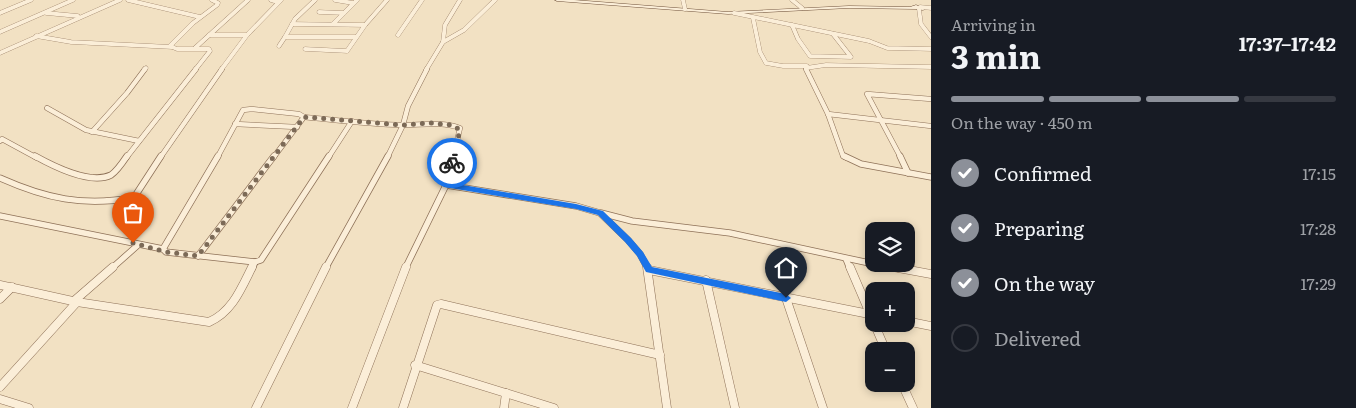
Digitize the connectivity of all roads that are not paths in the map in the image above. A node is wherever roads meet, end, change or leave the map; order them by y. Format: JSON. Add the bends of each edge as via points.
{"nodes":[{"id":1,"x":31,"y":0,"type":"edge"},
{"id":2,"x":73,"y":0,"type":"edge"},
{"id":3,"x":120,"y":0,"type":"edge"},
{"id":4,"x":128,"y":0,"type":"edge"},
{"id":5,"x":212,"y":0,"type":"edge"},
{"id":6,"x":248,"y":0,"type":"edge"},
{"id":7,"x":271,"y":0,"type":"edge"},
{"id":8,"x":315,"y":0,"type":"edge"},
{"id":9,"x":335,"y":0,"type":"edge"},
{"id":10,"x":357,"y":0,"type":"edge"},
{"id":11,"x":386,"y":0,"type":"edge"},
{"id":12,"x":422,"y":0,"type":"edge"},
{"id":13,"x":460,"y":0,"type":"edge"},
{"id":14,"x":494,"y":0,"type":"edge"},
{"id":15,"x":557,"y":0,"type":"edge"},
{"id":16,"x":573,"y":0,"type":"edge"},
{"id":17,"x":683,"y":0,"type":"edge"},
{"id":18,"x":792,"y":0,"type":"edge"},
{"id":19,"x":280,"y":1,"type":"edge"},
{"id":20,"x":612,"y":2,"type":"edge"},
{"id":21,"x":353,"y":3,"type":"junction"},
{"id":22,"x":916,"y":6,"type":"edge"},
{"id":23,"x":802,"y":8,"type":"junction"},
{"id":24,"x":931,"y":8,"type":"edge"},
{"id":25,"x":685,"y":9,"type":"junction"},
{"id":26,"x":320,"y":12,"type":"dead end"},
{"id":27,"x":0,"y":13,"type":"edge"},
{"id":28,"x":46,"y":13,"type":"junction"},
{"id":29,"x":344,"y":13,"type":"junction"},
{"id":30,"x":734,"y":13,"type":"junction"},
{"id":31,"x":80,"y":16,"type":"junction"},
{"id":32,"x":200,"y":17,"type":"junction"},
{"id":33,"x":753,"y":18,"type":"junction"},
{"id":34,"x":292,"y":24,"type":"junction"},
{"id":35,"x":333,"y":24,"type":"junction"},
{"id":36,"x":365,"y":25,"type":"junction"},
{"id":37,"x":792,"y":25,"type":"junction"},
{"id":38,"x":0,"y":32,"type":"edge"},
{"id":39,"x":247,"y":34,"type":"junction"},
{"id":40,"x":834,"y":34,"type":"junction"},
{"id":41,"x":209,"y":35,"type":"junction"},
{"id":42,"x":398,"y":35,"type":"dead end"},
{"id":43,"x":36,"y":36,"type":"junction"},
{"id":44,"x":285,"y":37,"type":"junction"},
{"id":45,"x":356,"y":38,"type":"junction"},
{"id":46,"x":931,"y":38,"type":"edge"},
{"id":47,"x":443,"y":42,"type":"junction"},
{"id":48,"x":279,"y":46,"type":"dead end"},
{"id":49,"x":172,"y":48,"type":"junction"},
{"id":50,"x":195,"y":48,"type":"junction"},
{"id":51,"x":931,"y":48,"type":"edge"},
{"id":52,"x":305,"y":49,"type":"dead end"},
{"id":53,"x":0,"y":53,"type":"edge"},
{"id":54,"x":807,"y":66,"type":"junction"},
{"id":55,"x":931,"y":67,"type":"edge"},
{"id":56,"x":146,"y":68,"type":"dead end"},
{"id":57,"x":931,"y":100,"type":"edge"},
{"id":58,"x":47,"y":108,"type":"dead end"},
{"id":59,"x":828,"y":114,"type":"junction"},
{"id":60,"x":304,"y":117,"type":"junction"},
{"id":61,"x":352,"y":121,"type":"junction"},
{"id":62,"x":882,"y":121,"type":"junction"},
{"id":63,"x":235,"y":124,"type":"junction"},
{"id":64,"x":403,"y":125,"type":"junction"},
{"id":65,"x":931,"y":126,"type":"edge"},
{"id":66,"x":297,"y":127,"type":"junction"},
{"id":67,"x":92,"y":132,"type":"junction"},
{"id":68,"x":0,"y":141,"type":"edge"},
{"id":69,"x":139,"y":141,"type":"junction"},
{"id":70,"x":908,"y":174,"type":"junction"},
{"id":71,"x":931,"y":177,"type":"edge"},
{"id":72,"x":0,"y":178,"type":"edge"},
{"id":73,"x":446,"y":185,"type":"junction"},
{"id":74,"x":133,"y":198,"type":"junction"},
{"id":75,"x":124,"y":212,"type":"dead end"},
{"id":76,"x":600,"y":213,"type":"junction"},
{"id":77,"x":0,"y":216,"type":"edge"},
{"id":78,"x":138,"y":245,"type":"junction"},
{"id":79,"x":163,"y":249,"type":"junction"},
{"id":80,"x":198,"y":256,"type":"junction"},
{"id":81,"x":846,"y":259,"type":"junction"},
{"id":82,"x":255,"y":262,"type":"junction"},
{"id":83,"x":865,"y":262,"type":"edge"},
{"id":84,"x":649,"y":270,"type":"junction"},
{"id":85,"x":915,"y":271,"type":"edge"},
{"id":86,"x":931,"y":274,"type":"edge"},
{"id":87,"x":706,"y":280,"type":"junction"},
{"id":88,"x":0,"y":284,"type":"edge"},
{"id":89,"x":12,"y":287,"type":"junction"},
{"id":90,"x":786,"y":298,"type":"junction"},
{"id":91,"x":0,"y":299,"type":"edge"},
{"id":92,"x":75,"y":301,"type":"junction"},
{"id":93,"x":865,"y":301,"type":"edge"},
{"id":94,"x":865,"y":313,"type":"edge"},
{"id":95,"x":915,"y":323,"type":"edge"},
{"id":96,"x":931,"y":326,"type":"edge"},
{"id":97,"x":660,"y":355,"type":"junction"},
{"id":98,"x":415,"y":366,"type":"junction"},
{"id":99,"x":0,"y":387,"type":"edge"},
{"id":100,"x":906,"y":392,"type":"edge"},
{"id":101,"x":506,"y":393,"type":"junction"},
{"id":102,"x":0,"y":399,"type":"edge"},
{"id":103,"x":29,"y":408,"type":"edge"},
{"id":104,"x":256,"y":408,"type":"edge"},
{"id":105,"x":352,"y":408,"type":"edge"},
{"id":106,"x":403,"y":408,"type":"edge"},
{"id":107,"x":504,"y":408,"type":"edge"},
{"id":108,"x":554,"y":408,"type":"edge"},
{"id":109,"x":667,"y":408,"type":"edge"},
{"id":110,"x":735,"y":408,"type":"edge"},
{"id":111,"x":823,"y":408,"type":"edge"},
{"id":112,"x":913,"y":408,"type":"edge"}],
"edges":[{"from":1,"to":27,"type":"street"},
{"from":2,"to":28,"type":"street"},
{"from":3,"to":31,"type":"street"},
{"from":4,"to":32,"type":"street"},
{"from":5,"to":32,"type":"street","via":[[218,2],[217,5]]},
{"from":6,"to":41,"type":"street"},
{"from":7,"to":19,"type":"street"},
{"from":8,"to":34,"type":"street"},
{"from":9,"to":21,"type":"street"},
{"from":10,"to":21,"type":"street"},
{"from":11,"to":36,"type":"street"},
{"from":12,"to":42,"type":"street"},
{"from":13,"to":47,"type":"street","via":[[445,25]]},
{"from":14,"to":47,"type":"street","via":[[464,30]]},
{"from":15,"to":30,"type":"street"},
{"from":16,"to":20,"type":"street"},
{"from":17,"to":25,"type":"street"},
{"from":18,"to":23,"type":"street"},
{"from":19,"to":39,"type":"street"},
{"from":20,"to":25,"type":"street"},
{"from":21,"to":29,"type":"street"},
{"from":22,"to":23,"type":"street"},
{"from":22,"to":24,"type":"street"},
{"from":22,"to":30,"type":"street"},
{"from":22,"to":46,"type":"street","via":[[921,24]]},
{"from":23,"to":25,"type":"street","via":[[731,12]]},
{"from":26,"to":29,"type":"street"},
{"from":28,"to":31,"type":"street"},
{"from":28,"to":38,"type":"street"},
{"from":29,"to":35,"type":"street"},
{"from":30,"to":33,"type":"street"},
{"from":31,"to":43,"type":"street"},
{"from":32,"to":49,"type":"street","via":[[174,41]]},
{"from":33,"to":37,"type":"street"},
{"from":33,"to":54,"type":"street","via":[[754,32],[766,63]]},
{"from":34,"to":35,"type":"street"},
{"from":34,"to":44,"type":"street"},
{"from":35,"to":36,"type":"street"},
{"from":36,"to":45,"type":"street"},
{"from":37,"to":40,"type":"street"},
{"from":37,"to":40,"type":"street","via":[[810,56],[851,57]]},
{"from":39,"to":41,"type":"street"},
{"from":39,"to":74,"type":"street"},
{"from":40,"to":51,"type":"street","via":[[887,48]]},
{"from":41,"to":50,"type":"street"},
{"from":43,"to":49,"type":"street","via":[[71,42]]},
{"from":43,"to":53,"type":"street"},
{"from":44,"to":45,"type":"street"},
{"from":44,"to":48,"type":"street"},
{"from":45,"to":52,"type":"street","via":[[344,52]]},
{"from":47,"to":64,"type":"street","via":[[412,99]]},
{"from":49,"to":50,"type":"street"},
{"from":50,"to":69,"type":"street","via":[[209,48],[210,51]]},
{"from":54,"to":55,"type":"street"},
{"from":54,"to":59,"type":"street","via":[[806,71]]},
{"from":56,"to":67,"type":"street"},
{"from":57,"to":62,"type":"street","via":[[866,94]]},
{"from":58,"to":67,"type":"street"},
{"from":59,"to":62,"type":"street"},
{"from":59,"to":70,"type":"street","via":[[845,158]]},
{"from":60,"to":61,"type":"street"},
{"from":60,"to":63,"type":"street","via":[[252,108],[243,110]]},
{"from":60,"to":66,"type":"street"},
{"from":61,"to":64,"type":"street"},
{"from":61,"to":82,"type":"street","via":[[264,257]]},
{"from":62,"to":65,"type":"street"},
{"from":62,"to":70,"type":"street"},
{"from":63,"to":66,"type":"street"},
{"from":63,"to":79,"type":"street"},
{"from":64,"to":73,"type":"street","via":[[430,123],[460,128]]},
{"from":64,"to":104,"type":"street"},
{"from":66,"to":80,"type":"street"},
{"from":67,"to":69,"type":"street"},
{"from":68,"to":69,"type":"street","via":[[2,139],[38,159],[85,176],[102,178],[113,174]]},
{"from":70,"to":71,"type":"street"},
{"from":72,"to":74,"type":"street","via":[[33,192],[72,202],[97,203]]},
{"from":73,"to":76,"type":"street"},
{"from":73,"to":105,"type":"street","via":[[408,262]]},
{"from":74,"to":75,"type":"street"},
{"from":76,"to":81,"type":"street","via":[[632,221],[730,233]]},
{"from":76,"to":84,"type":"street","via":[[628,240]]},
{"from":77,"to":78,"type":"street"},
{"from":78,"to":79,"type":"street"},
{"from":78,"to":92,"type":"street"},
{"from":79,"to":80,"type":"street"},
{"from":80,"to":82,"type":"street"},
{"from":81,"to":83,"type":"street"},
{"from":81,"to":93,"type":"street"},
{"from":82,"to":92,"type":"street","via":[[228,311],[209,322]]},
{"from":84,"to":87,"type":"street"},
{"from":84,"to":97,"type":"street"},
{"from":85,"to":86,"type":"street"},
{"from":87,"to":90,"type":"street"},
{"from":87,"to":110,"type":"street"},
{"from":88,"to":89,"type":"street"},
{"from":89,"to":91,"type":"street"},
{"from":89,"to":92,"type":"street"},
{"from":90,"to":94,"type":"street"},
{"from":90,"to":111,"type":"street"},
{"from":92,"to":99,"type":"street"},
{"from":95,"to":96,"type":"street"},
{"from":97,"to":98,"type":"street","via":[[441,304],[434,310]]},
{"from":97,"to":109,"type":"street"},
{"from":98,"to":101,"type":"street"},
{"from":98,"to":106,"type":"street"},
{"from":100,"to":112,"type":"street"},
{"from":101,"to":107,"type":"street"},
{"from":101,"to":108,"type":"street"},
{"from":102,"to":103,"type":"street"}]}
